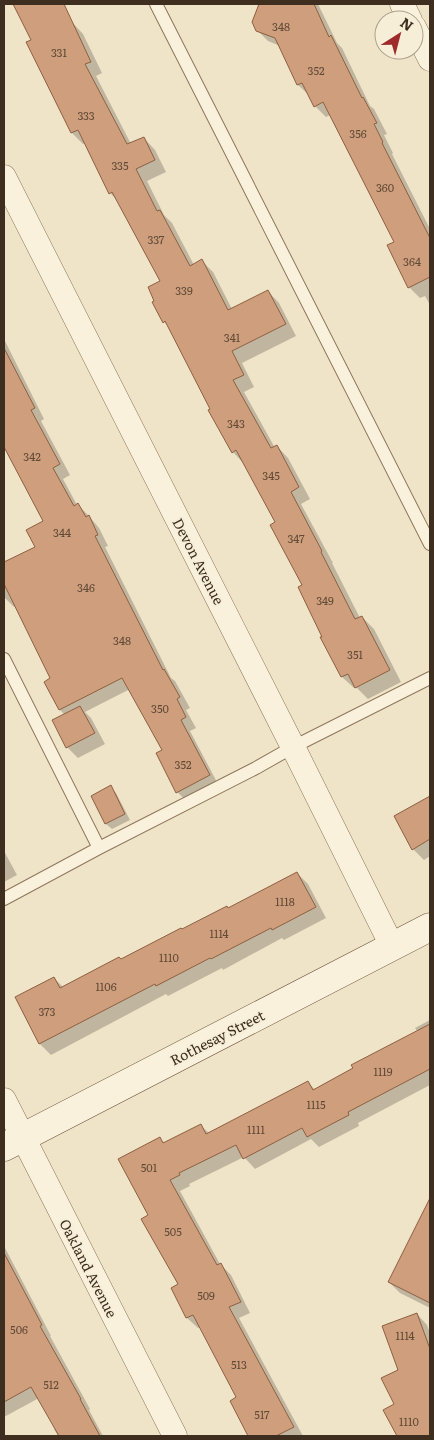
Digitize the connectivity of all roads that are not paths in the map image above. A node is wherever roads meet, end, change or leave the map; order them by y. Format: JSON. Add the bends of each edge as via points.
{"nodes":[{"id":1,"x":156,"y":4,"type":"edge"},
{"id":2,"x":424,"y":47,"type":"edge"},
{"id":3,"x":430,"y":59,"type":"edge"},
{"id":4,"x":4,"y":177,"type":"edge"},
{"id":5,"x":430,"y":544,"type":"edge"},
{"id":6,"x":4,"y":659,"type":"edge"},
{"id":7,"x":430,"y":678,"type":"edge"},
{"id":8,"x":293,"y":747,"type":"junction"},
{"id":9,"x":99,"y":848,"type":"junction"},
{"id":10,"x":4,"y":899,"type":"edge"},
{"id":11,"x":430,"y":928,"type":"edge"},
{"id":12,"x":392,"y":946,"type":"junction"},
{"id":13,"x":4,"y":1100,"type":"edge"},
{"id":14,"x":13,"y":1143,"type":"edge"},
{"id":15,"x":175,"y":1436,"type":"edge"}],
"edges":[{"from":1,"to":5,"type":"lane"},
{"from":2,"to":3,"type":"street"},
{"from":4,"to":8,"type":"street","name":"Devon Avenue"},
{"from":6,"to":9,"type":"lane"},
{"from":7,"to":8,"type":"lane"},
{"from":8,"to":9,"type":"lane"},
{"from":8,"to":12,"type":"street","name":"Devon Avenue"},
{"from":9,"to":10,"type":"lane"},
{"from":11,"to":12,"type":"street","name":"Rothesay Street"},
{"from":12,"to":14,"type":"street","name":"Rothesay Street"},
{"from":13,"to":14,"type":"street","name":"Oakland Avenue"},
{"from":14,"to":15,"type":"street","name":"Oakland Avenue"}]}
